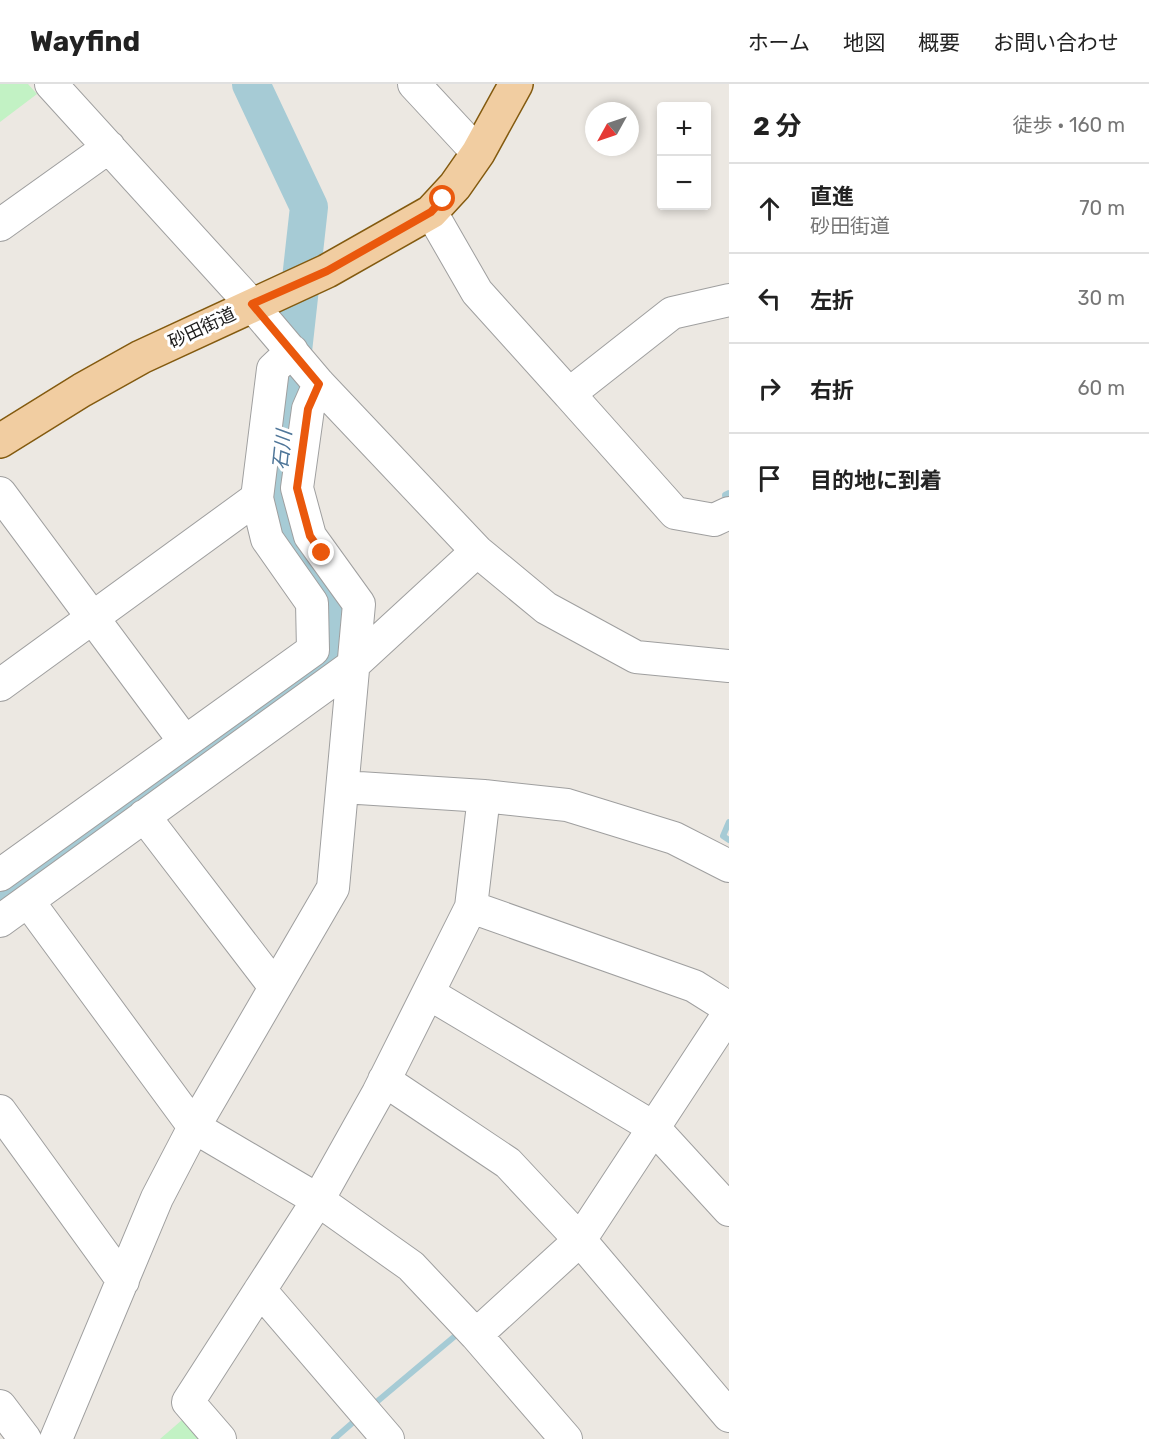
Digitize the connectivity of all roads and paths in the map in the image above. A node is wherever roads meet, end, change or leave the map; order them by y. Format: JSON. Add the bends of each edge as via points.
{"nodes":[{"id":1,"x":414,"y":84,"type":"edge"},
{"id":2,"x":516,"y":84,"type":"edge"},
{"id":3,"x":62,"y":88,"type":"edge"},
{"id":4,"x":109,"y":147,"type":"junction"},
{"id":5,"x":478,"y":153,"type":"junction"},
{"id":6,"x":431,"y":212,"type":"junction"},
{"id":7,"x":0,"y":225,"type":"edge"},
{"id":8,"x":729,"y":300,"type":"edge"},
{"id":9,"x":252,"y":304,"type":"junction"},
{"id":10,"x":292,"y":351,"type":"junction"},
{"id":11,"x":319,"y":384,"type":"junction"},
{"id":12,"x":569,"y":394,"type":"junction"},
{"id":13,"x":0,"y":441,"type":"edge"},
{"id":14,"x":0,"y":493,"type":"edge"},
{"id":15,"x":257,"y":498,"type":"junction"},
{"id":16,"x":729,"y":513,"type":"edge"},
{"id":17,"x":477,"y":551,"type":"junction"},
{"id":18,"x":94,"y":617,"type":"junction"},
{"id":19,"x":352,"y":666,"type":"junction"},
{"id":20,"x":729,"y":666,"type":"edge"},
{"id":21,"x":0,"y":685,"type":"edge"},
{"id":22,"x":185,"y":742,"type":"junction"},
{"id":23,"x":343,"y":787,"type":"junction"},
{"id":24,"x":484,"y":796,"type":"junction"},
{"id":25,"x":144,"y":816,"type":"junction"},
{"id":26,"x":729,"y":866,"type":"edge"},
{"id":27,"x":0,"y":875,"type":"edge"},
{"id":28,"x":28,"y":901,"type":"junction"},
{"id":29,"x":471,"y":907,"type":"junction"},
{"id":30,"x":0,"y":921,"type":"edge"},
{"id":31,"x":275,"y":987,"type":"junction"},
{"id":32,"x":428,"y":993,"type":"junction"},
{"id":33,"x":729,"y":1008,"type":"edge"},
{"id":34,"x":729,"y":1013,"type":"edge"},
{"id":35,"x":384,"y":1080,"type":"junction"},
{"id":36,"x":0,"y":1111,"type":"edge"},
{"id":37,"x":194,"y":1126,"type":"junction"},
{"id":38,"x":653,"y":1127,"type":"junction"},
{"id":39,"x":318,"y":1200,"type":"junction"},
{"id":40,"x":729,"y":1210,"type":"edge"},
{"id":41,"x":580,"y":1240,"type":"junction"},
{"id":42,"x":123,"y":1281,"type":"junction"},
{"id":43,"x":260,"y":1290,"type":"junction"},
{"id":44,"x":476,"y":1335,"type":"junction"},
{"id":45,"x":0,"y":1406,"type":"edge"},
{"id":46,"x":729,"y":1416,"type":"edge"},
{"id":47,"x":729,"y":1433,"type":"edge"},
{"id":48,"x":25,"y":1439,"type":"edge"},
{"id":49,"x":56,"y":1439,"type":"edge"},
{"id":50,"x":220,"y":1439,"type":"edge"},
{"id":51,"x":388,"y":1439,"type":"edge"},
{"id":52,"x":566,"y":1439,"type":"edge"},
{"id":53,"x":718,"y":1439,"type":"edge"}],
"edges":[{"from":1,"to":5,"type":"street"},
{"from":2,"to":5,"type":"main road","name":"砂田街道"},
{"from":3,"to":4,"type":"street"},
{"from":4,"to":7,"type":"street"},
{"from":4,"to":9,"type":"street"},
{"from":5,"to":6,"type":"main road","name":"砂田街道"},
{"from":6,"to":9,"type":"main road","name":"砂田街道","via":[[327,271]]},
{"from":6,"to":12,"type":"street","via":[[477,292]]},
{"from":8,"to":12,"type":"street","via":[[672,314]]},
{"from":9,"to":10,"type":"street"},
{"from":9,"to":13,"type":"main road","name":"砂田街道","via":[[131,363]]},
{"from":10,"to":11,"type":"street"},
{"from":10,"to":15,"type":"street","via":[[273,369]]},
{"from":11,"to":17,"type":"street"},
{"from":11,"to":19,"type":"street","via":[[308,409],[297,488],[310,536],[359,604]]},
{"from":12,"to":16,"type":"street","via":[[675,513],[714,520]]},
{"from":14,"to":18,"type":"street"},
{"from":15,"to":18,"type":"street"},
{"from":15,"to":22,"type":"street","via":[[267,539],[312,603],[313,650]]},
{"from":17,"to":19,"type":"street"},
{"from":17,"to":20,"type":"street","via":[[546,608],[636,657]]},
{"from":18,"to":21,"type":"street"},
{"from":18,"to":22,"type":"street"},
{"from":19,"to":23,"type":"street"},
{"from":19,"to":25,"type":"street"},
{"from":22,"to":27,"type":"street"},
{"from":23,"to":24,"type":"street"},
{"from":23,"to":31,"type":"street","via":[[333,888]]},
{"from":24,"to":26,"type":"street","via":[[567,805],[674,838]]},
{"from":24,"to":29,"type":"street"},
{"from":25,"to":28,"type":"street"},
{"from":25,"to":31,"type":"street"},
{"from":28,"to":30,"type":"street"},
{"from":28,"to":37,"type":"street"},
{"from":29,"to":32,"type":"street"},
{"from":29,"to":33,"type":"street","via":[[694,986]]},
{"from":31,"to":37,"type":"street"},
{"from":32,"to":35,"type":"street"},
{"from":32,"to":38,"type":"street"},
{"from":34,"to":38,"type":"street"},
{"from":35,"to":39,"type":"street"},
{"from":35,"to":41,"type":"street","via":[[508,1163]]},
{"from":36,"to":42,"type":"street"},
{"from":37,"to":39,"type":"street"},
{"from":37,"to":42,"type":"street"},
{"from":38,"to":40,"type":"street"},
{"from":38,"to":41,"type":"street"},
{"from":39,"to":43,"type":"street"},
{"from":39,"to":44,"type":"street","via":[[411,1266]]},
{"from":41,"to":44,"type":"street"},
{"from":41,"to":46,"type":"street"},
{"from":42,"to":49,"type":"street"},
{"from":43,"to":50,"type":"street","via":[[188,1402]]},
{"from":43,"to":51,"type":"street"},
{"from":44,"to":52,"type":"street"},
{"from":45,"to":48,"type":"street"},
{"from":47,"to":53,"type":"street"}]}
